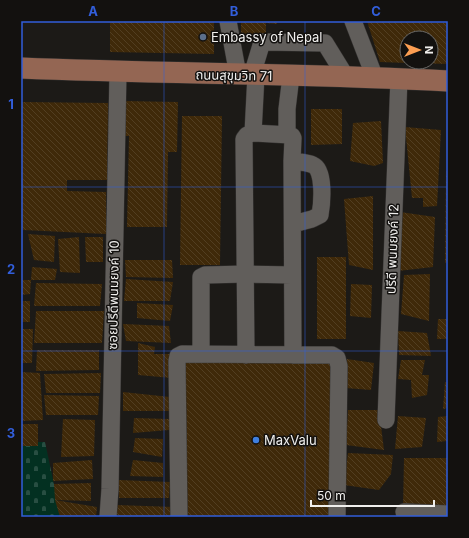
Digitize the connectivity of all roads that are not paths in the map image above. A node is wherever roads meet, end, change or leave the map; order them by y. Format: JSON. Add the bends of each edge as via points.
{"nodes":[{"id":1,"x":228,"y":21,"type":"edge"},
{"id":2,"x":353,"y":21,"type":"edge"},
{"id":3,"x":21,"y":68,"type":"edge"},
{"id":4,"x":118,"y":72,"type":"junction"},
{"id":5,"x":248,"y":75,"type":"junction"},
{"id":6,"x":291,"y":76,"type":"junction"},
{"id":7,"x":346,"y":77,"type":"junction"},
{"id":8,"x":375,"y":78,"type":"junction"},
{"id":9,"x":399,"y":78,"type":"junction"},
{"id":10,"x":448,"y":81,"type":"edge"},
{"id":11,"x":252,"y":133,"type":"junction"},
{"id":12,"x":287,"y":135,"type":"junction"},
{"id":13,"x":292,"y":161,"type":"junction"},
{"id":14,"x":293,"y":224,"type":"junction"},
{"id":15,"x":246,"y":274,"type":"junction"},
{"id":16,"x":292,"y":275,"type":"junction"},
{"id":17,"x":201,"y":354,"type":"junction"},
{"id":18,"x":246,"y":355,"type":"junction"},
{"id":19,"x":293,"y":355,"type":"junction"},
{"id":20,"x":386,"y":420,"type":"dead end"},
{"id":21,"x":404,"y":512,"type":"dead end"},
{"id":22,"x":448,"y":514,"type":"edge"},
{"id":23,"x":108,"y":517,"type":"edge"},
{"id":24,"x":179,"y":517,"type":"edge"},
{"id":25,"x":337,"y":517,"type":"edge"}],
"edges":[{"from":1,"to":5,"type":"street"},
{"from":2,"to":8,"type":"street"},
{"from":3,"to":4,"type":"main road","name":"ถนนสุขุมวิท 71"},
{"from":4,"to":5,"type":"main road","name":"ถนนสุขุมวิท 71"},
{"from":4,"to":23,"type":"street","name":"ซอยปรีดีพนมยงค์ 10"},
{"from":5,"to":6,"type":"main road","name":"ถนนสุขุมวิท 71"},
{"from":5,"to":7,"type":"street","via":[[262,42],[325,43]]},
{"from":5,"to":11,"type":"street"},
{"from":6,"to":7,"type":"main road","name":"ถนนสุขุมวิท 71"},
{"from":6,"to":12,"type":"street"},
{"from":7,"to":8,"type":"main road","name":"ถนนสุขุมวิท 71"},
{"from":8,"to":9,"type":"main road","name":"ถนนสุขุมวิท 71"},
{"from":9,"to":10,"type":"main road","name":"ถนนสุขุมวิท 71"},
{"from":9,"to":20,"type":"street","name":"ปรีดี พนมยงค์ 12"},
{"from":11,"to":12,"type":"street"},
{"from":11,"to":15,"type":"street","via":[[247,134],[244,139]]},
{"from":12,"to":13,"type":"street","via":[[293,138]]},
{"from":13,"to":14,"type":"street"},
{"from":13,"to":14,"type":"street","via":[[314,165],[322,179],[320,215]]},
{"from":14,"to":16,"type":"street"},
{"from":15,"to":16,"type":"street"},
{"from":15,"to":17,"type":"street","via":[[201,277]]},
{"from":15,"to":18,"type":"street"},
{"from":16,"to":19,"type":"street"},
{"from":17,"to":18,"type":"street"},
{"from":17,"to":24,"type":"street","via":[[178,356]]},
{"from":18,"to":19,"type":"street"},
{"from":19,"to":25,"type":"street","via":[[332,355],[337,358]]},
{"from":21,"to":22,"type":"street"}]}
